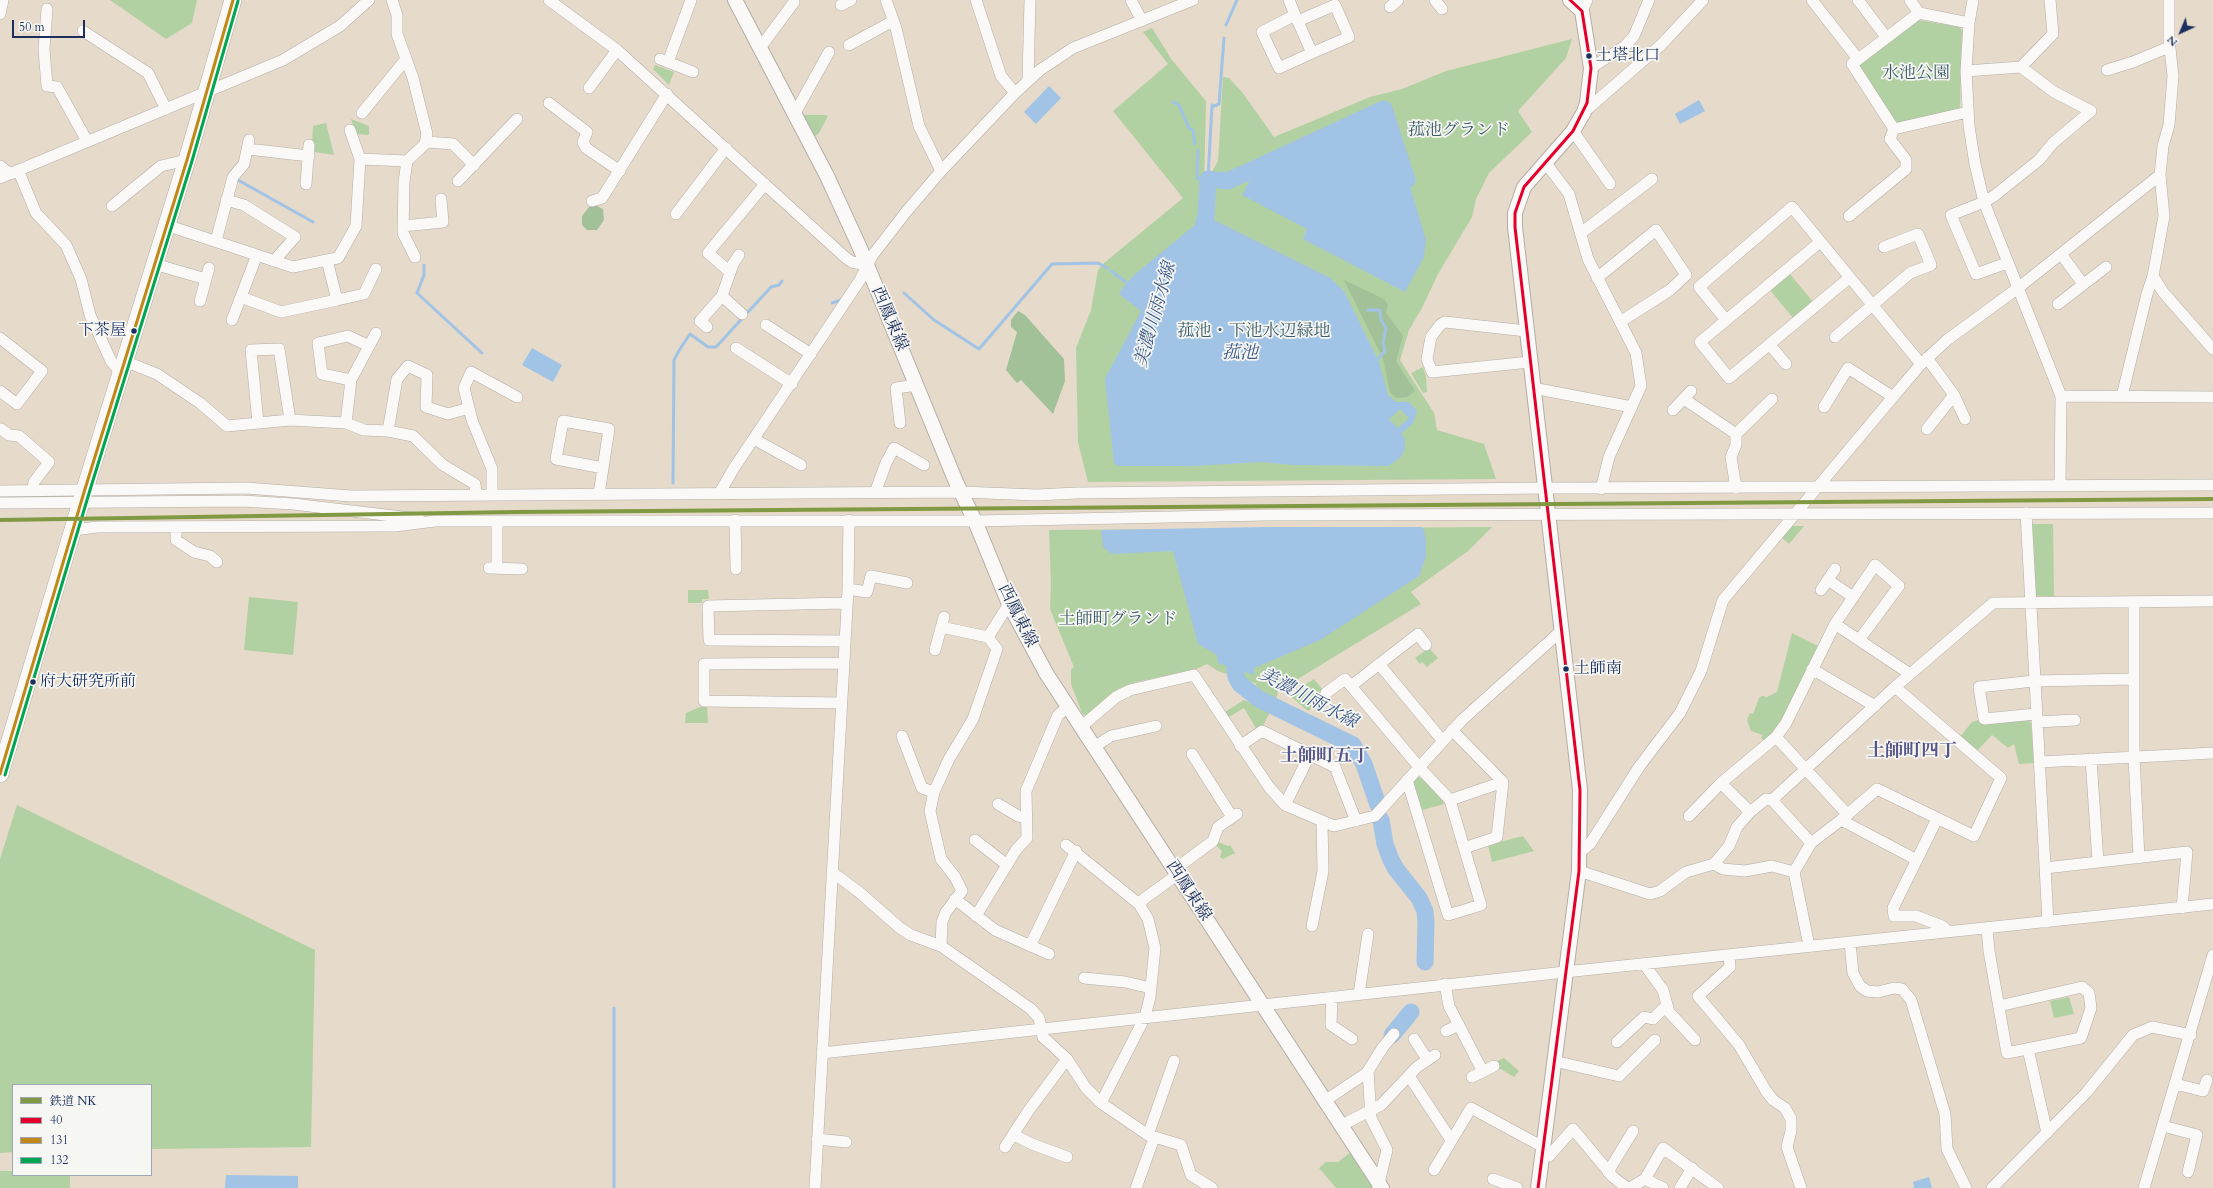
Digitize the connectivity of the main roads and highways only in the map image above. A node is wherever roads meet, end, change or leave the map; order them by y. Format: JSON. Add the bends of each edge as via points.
{"nodes":[{"id":1,"x":233,"y":0,"type":"edge"},
{"id":2,"x":735,"y":0,"type":"edge"},
{"id":3,"x":1570,"y":0,"type":"edge"},
{"id":4,"x":1585,"y":6,"type":"edge"},
{"id":5,"x":0,"y":774,"type":"edge"},
{"id":6,"x":1380,"y":1186,"type":"edge"},
{"id":7,"x":1538,"y":1188,"type":"edge"}],
"edges":[{"from":1,"to":5,"type":"highway","via":[[187,160],[122,366]]},
{"from":2,"to":6,"type":"main road","name":"西鳳東線","via":[[828,176],[1009,604],[1046,673]]},
{"from":3,"to":4,"type":"main road"},
{"from":4,"to":7,"type":"main road","via":[[1591,68],[1584,112],[1573,131],[1524,187],[1515,214],[1520,288],[1546,488],[1580,790],[1579,871]]}]}
